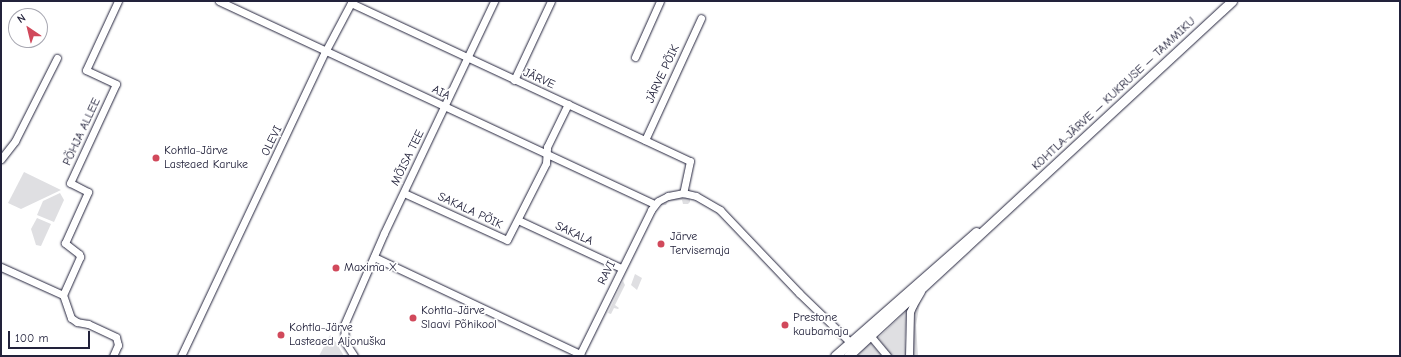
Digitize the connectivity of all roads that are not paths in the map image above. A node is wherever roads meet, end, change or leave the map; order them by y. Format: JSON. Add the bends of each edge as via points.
{"nodes":[{"id":1,"x":118,"y":1,"type":"edge"},
{"id":2,"x":219,"y":1,"type":"edge"},
{"id":3,"x":494,"y":1,"type":"edge"},
{"id":4,"x":551,"y":1,"type":"edge"},
{"id":5,"x":660,"y":1,"type":"edge"},
{"id":6,"x":1232,"y":1,"type":"edge"},
{"id":7,"x":351,"y":2,"type":"edge"},
{"id":8,"x":701,"y":18,"type":"dead end"},
{"id":9,"x":325,"y":52,"type":"junction"},
{"id":10,"x":635,"y":57,"type":"dead end"},
{"id":11,"x":56,"y":58,"type":"dead end"},
{"id":12,"x":467,"y":58,"type":"junction"},
{"id":13,"x":514,"y":80,"type":"junction"},
{"id":14,"x":568,"y":104,"type":"junction"},
{"id":15,"x":445,"y":107,"type":"junction"},
{"id":16,"x":645,"y":140,"type":"junction"},
{"id":17,"x":547,"y":154,"type":"junction"},
{"id":18,"x":1,"y":159,"type":"edge"},
{"id":19,"x":1029,"y":188,"type":"junction"},
{"id":20,"x":404,"y":193,"type":"junction"},
{"id":21,"x":682,"y":193,"type":"junction"},
{"id":22,"x":656,"y":203,"type":"junction"},
{"id":23,"x":518,"y":220,"type":"junction"},
{"id":24,"x":374,"y":257,"type":"junction"},
{"id":25,"x":1,"y":267,"type":"edge"},
{"id":26,"x":622,"y":268,"type":"junction"},
{"id":27,"x":923,"y":288,"type":"junction"},
{"id":28,"x":63,"y":295,"type":"junction"},
{"id":29,"x":868,"y":333,"type":"junction"},
{"id":30,"x":853,"y":345,"type":"junction"},
{"id":31,"x":579,"y":355,"type":"edge"},
{"id":32,"x":113,"y":356,"type":"edge"},
{"id":33,"x":181,"y":356,"type":"edge"},
{"id":34,"x":354,"y":356,"type":"edge"},
{"id":35,"x":835,"y":356,"type":"edge"},
{"id":36,"x":848,"y":356,"type":"edge"},
{"id":37,"x":887,"y":356,"type":"edge"},
{"id":38,"x":909,"y":356,"type":"edge"}],
"edges":[{"from":1,"to":28,"type":"street","name":"PÕHJA ALLEE","via":[[86,70],[116,84],[70,183],[88,192],[65,243],[80,257]]},
{"from":2,"to":9,"type":"street","name":"AIA"},
{"from":3,"to":12,"type":"street","name":"MÕISA TEE"},
{"from":4,"to":13,"type":"street"},
{"from":5,"to":10,"type":"street"},
{"from":6,"to":19,"type":"main road","name":"KOHTLA-JÄRVE — KUKRUSE — TAMMIKU"},
{"from":7,"to":9,"type":"street","name":"OLEVI"},
{"from":7,"to":12,"type":"street","name":"JÄRVE"},
{"from":8,"to":16,"type":"street","name":"JÄRVE PÕIK"},
{"from":9,"to":15,"type":"street","name":"AIA"},
{"from":9,"to":33,"type":"street","name":"OLEVI"},
{"from":11,"to":18,"type":"street","via":[[15,141]]},
{"from":12,"to":13,"type":"street","name":"JÄRVE"},
{"from":12,"to":15,"type":"street","name":"MÕISA TEE"},
{"from":13,"to":14,"type":"street","name":"JÄRVE"},
{"from":14,"to":16,"type":"street","name":"JÄRVE"},
{"from":14,"to":17,"type":"street"},
{"from":15,"to":17,"type":"street","name":"AIA"},
{"from":15,"to":20,"type":"street","name":"MÕISA TEE"},
{"from":16,"to":21,"type":"street","name":"JÄRVE","via":[[690,162]]},
{"from":17,"to":22,"type":"street","name":"AIA"},
{"from":17,"to":23,"type":"street","via":[[546,162]]},
{"from":19,"to":27,"type":"main road","name":"KOHTLA-JÄRVE — KUKRUSE — TAMMIKU"},
{"from":19,"to":29,"type":"main road","name":"KOHTLA-JÄRVE — KUKRUSE — TAMMIKU","via":[[968,238],[883,314]]},
{"from":20,"to":23,"type":"street","name":"SAKALA PÕIK","via":[[507,240]]},
{"from":20,"to":24,"type":"street","name":"MÕISA TEE"},
{"from":21,"to":22,"type":"street","via":[[668,196]]},
{"from":21,"to":30,"type":"street","via":[[696,196],[720,210]]},
{"from":22,"to":26,"type":"street","name":"RAVI"},
{"from":23,"to":26,"type":"street","name":"SAKALA"},
{"from":24,"to":31,"type":"street"},
{"from":24,"to":34,"type":"street","name":"MÕISA TEE","via":[[344,325],[345,342]]},
{"from":25,"to":28,"type":"street"},
{"from":26,"to":31,"type":"street","name":"RAVI"},
{"from":27,"to":29,"type":"main road","name":"KOHTLA-JÄRVE — KUKRUSE — TAMMIKU","via":[[880,327]]},
{"from":27,"to":38,"type":"street","via":[[910,312]]},
{"from":28,"to":32,"type":"street","via":[[71,318],[116,337],[118,345]]},
{"from":29,"to":30,"type":"main road"},
{"from":29,"to":37,"type":"street"},
{"from":30,"to":35,"type":"main road"},
{"from":30,"to":36,"type":"main road"}]}
